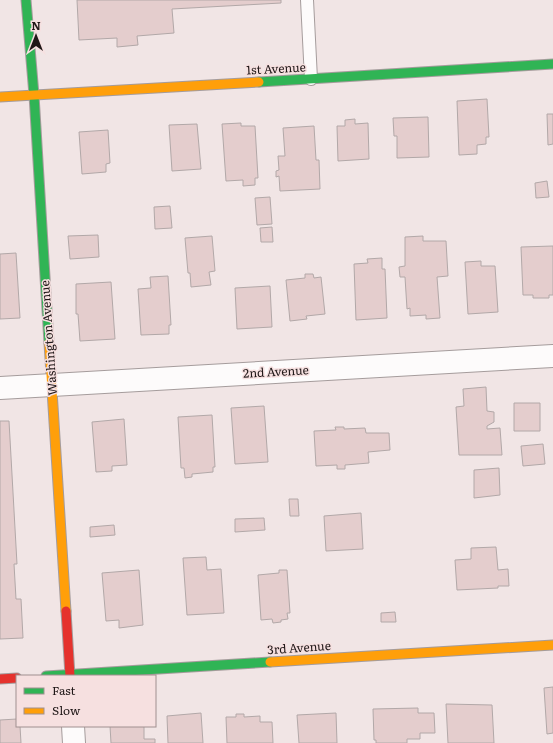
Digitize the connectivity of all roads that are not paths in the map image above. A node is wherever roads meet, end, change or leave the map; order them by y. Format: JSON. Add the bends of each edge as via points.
{"nodes":[{"id":1,"x":26,"y":0,"type":"edge"},
{"id":2,"x":307,"y":0,"type":"edge"},
{"id":3,"x":553,"y":64,"type":"edge"},
{"id":4,"x":311,"y":79,"type":"junction"},
{"id":5,"x":34,"y":95,"type":"junction"},
{"id":6,"x":0,"y":97,"type":"edge"},
{"id":7,"x":553,"y":356,"type":"edge"},
{"id":8,"x":52,"y":385,"type":"junction"},
{"id":9,"x":0,"y":388,"type":"edge"},
{"id":10,"x":553,"y":645,"type":"edge"},
{"id":11,"x":70,"y":675,"type":"edge"},
{"id":12,"x":16,"y":678,"type":"edge"},
{"id":13,"x":0,"y":679,"type":"edge"},
{"id":14,"x":73,"y":727,"type":"edge"},
{"id":15,"x":74,"y":743,"type":"edge"}],
"edges":[{"from":1,"to":5,"type":"street","name":"Washington Avenue"},
{"from":2,"to":4,"type":"lane"},
{"from":3,"to":4,"type":"street","name":"1st Avenue"},
{"from":4,"to":5,"type":"street","name":"1st Avenue"},
{"from":5,"to":6,"type":"street","name":"1st Avenue"},
{"from":5,"to":8,"type":"street","name":"Washington Avenue"},
{"from":7,"to":8,"type":"street","name":"2nd Avenue"},
{"from":8,"to":9,"type":"street","name":"2nd Avenue"},
{"from":8,"to":11,"type":"street","name":"Washington Avenue"},
{"from":10,"to":11,"type":"street","name":"3rd Avenue"},
{"from":12,"to":13,"type":"street"},
{"from":14,"to":15,"type":"street"}]}
